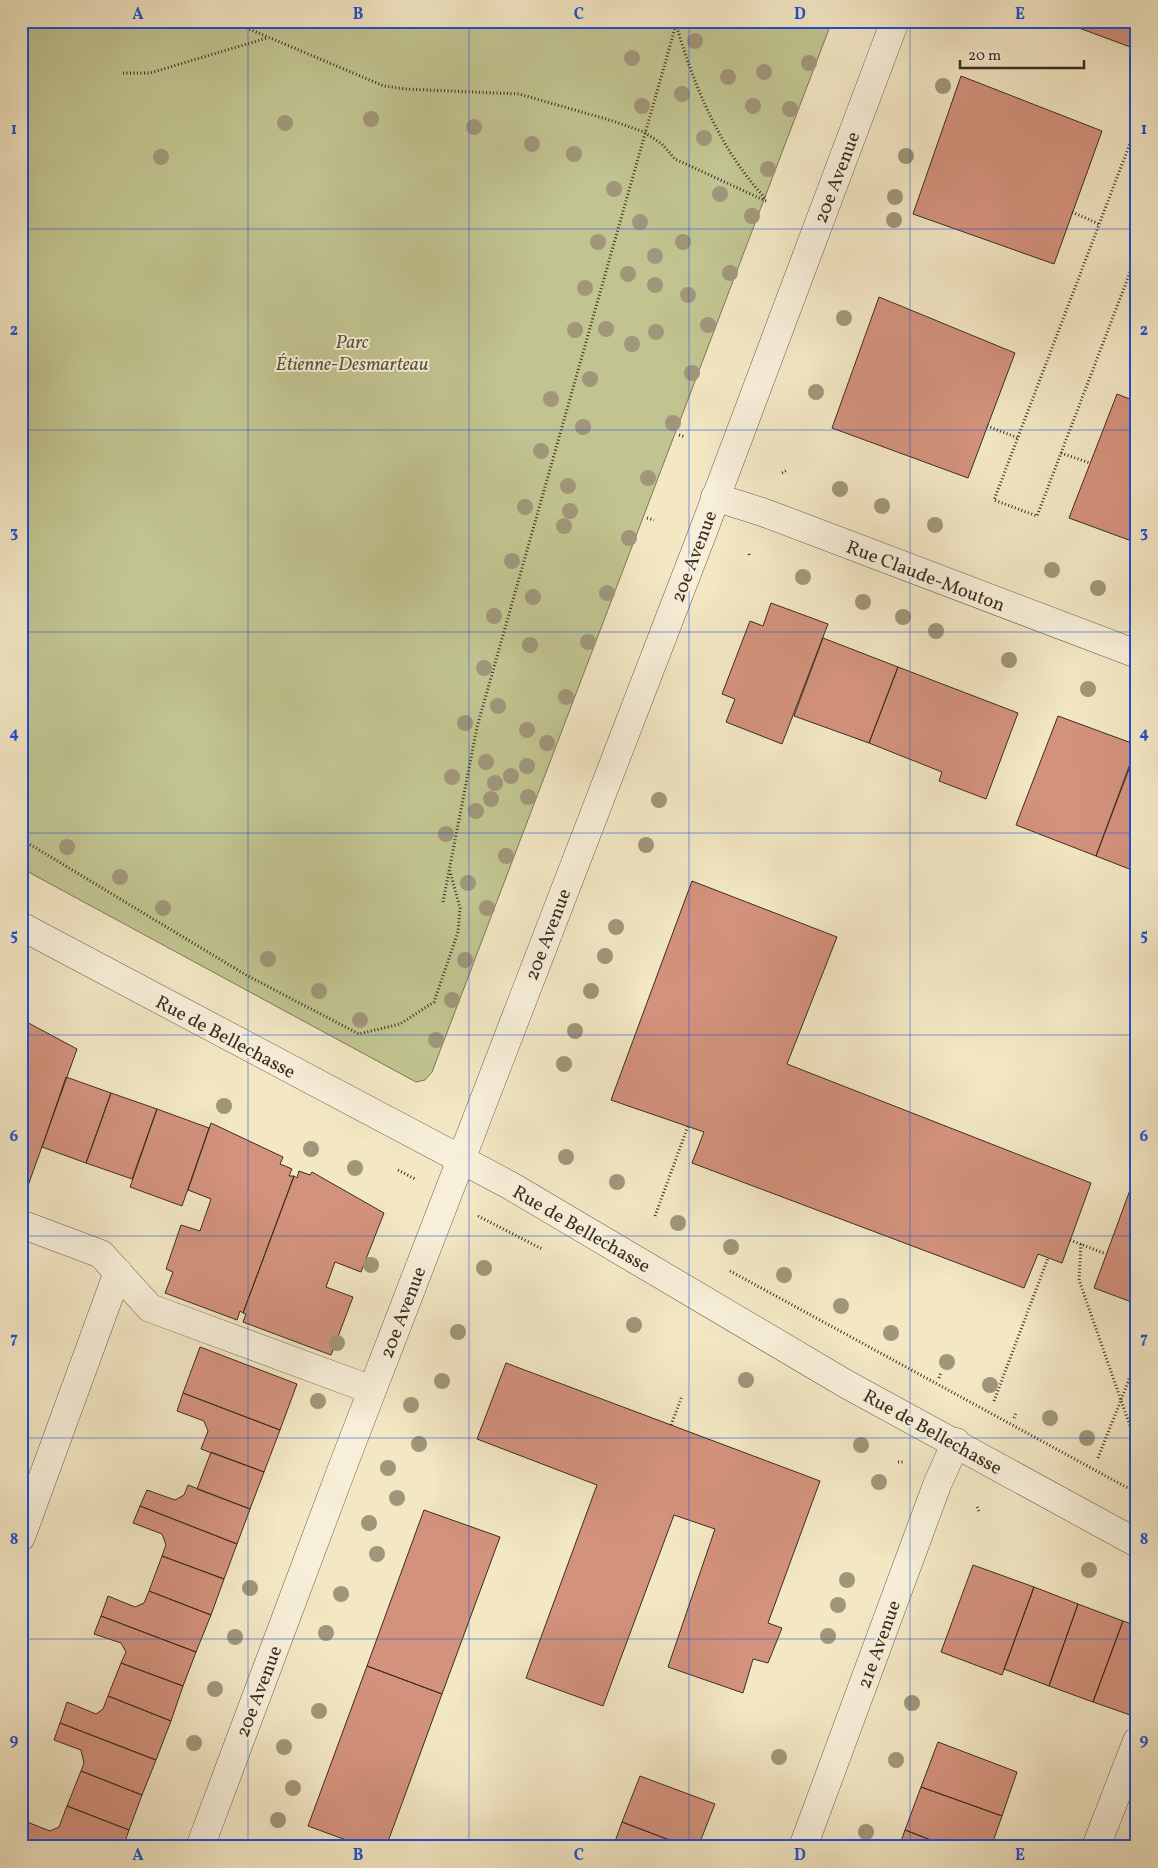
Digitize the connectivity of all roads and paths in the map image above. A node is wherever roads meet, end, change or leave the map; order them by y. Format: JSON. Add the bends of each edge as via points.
{"nodes":[{"id":1,"x":230,"y":21,"type":"edge"},
{"id":2,"x":895,"y":21,"type":"edge"},
{"id":3,"x":676,"y":22,"type":"edge"},
{"id":4,"x":268,"y":38,"type":"junction"},
{"id":5,"x":123,"y":73,"type":"dead end"},
{"id":6,"x":1137,"y":125,"type":"edge"},
{"id":7,"x":644,"y":132,"type":"junction"},
{"id":8,"x":1072,"y":212,"type":"dead end"},
{"id":9,"x":1099,"y":224,"type":"junction"},
{"id":10,"x":1137,"y":254,"type":"edge"},
{"id":11,"x":988,"y":426,"type":"dead end"},
{"id":12,"x":679,"y":435,"type":"dead end"},
{"id":13,"x":685,"y":437,"type":"dead end"},
{"id":14,"x":1018,"y":438,"type":"junction"},
{"id":15,"x":1061,"y":453,"type":"junction"},
{"id":16,"x":1090,"y":463,"type":"dead end"},
{"id":17,"x":787,"y":470,"type":"dead end"},
{"id":18,"x":782,"y":473,"type":"dead end"},
{"id":19,"x":715,"y":496,"type":"junction"},
{"id":20,"x":647,"y":518,"type":"dead end"},
{"id":21,"x":654,"y":520,"type":"dead end"},
{"id":22,"x":1137,"y":654,"type":"edge"},
{"id":23,"x":21,"y":839,"type":"edge"},
{"id":24,"x":449,"y":868,"type":"junction"},
{"id":25,"x":443,"y":902,"type":"dead end"},
{"id":26,"x":21,"y":926,"type":"edge"},
{"id":27,"x":688,"y":1126,"type":"dead end"},
{"id":28,"x":460,"y":1160,"type":"junction"},
{"id":29,"x":655,"y":1216,"type":"dead end"},
{"id":30,"x":21,"y":1224,"type":"edge"},
{"id":31,"x":1070,"y":1240,"type":"dead end"},
{"id":32,"x":1082,"y":1244,"type":"junction"},
{"id":33,"x":1106,"y":1254,"type":"dead end"},
{"id":34,"x":1048,"y":1258,"type":"dead end"},
{"id":35,"x":726,"y":1269,"type":"dead end"},
{"id":36,"x":118,"y":1272,"type":"junction"},
{"id":37,"x":1137,"y":1359,"type":"edge"},
{"id":38,"x":941,"y":1372,"type":"dead end"},
{"id":39,"x":938,"y":1378,"type":"dead end"},
{"id":40,"x":372,"y":1390,"type":"junction"},
{"id":41,"x":682,"y":1396,"type":"dead end"},
{"id":42,"x":1121,"y":1400,"type":"junction"},
{"id":43,"x":994,"y":1401,"type":"dead end"},
{"id":44,"x":1016,"y":1413,"type":"dead end"},
{"id":45,"x":1014,"y":1418,"type":"dead end"},
{"id":46,"x":671,"y":1425,"type":"dead end"},
{"id":47,"x":956,"y":1442,"type":"junction"},
{"id":48,"x":1137,"y":1446,"type":"edge"},
{"id":49,"x":1098,"y":1458,"type":"dead end"},
{"id":50,"x":898,"y":1462,"type":"dead end"},
{"id":51,"x":904,"y":1462,"type":"dead end"},
{"id":52,"x":1137,"y":1493,"type":"edge"},
{"id":53,"x":977,"y":1507,"type":"dead end"},
{"id":54,"x":980,"y":1513,"type":"dead end"},
{"id":55,"x":21,"y":1537,"type":"edge"},
{"id":56,"x":1137,"y":1542,"type":"edge"},
{"id":57,"x":1137,"y":1741,"type":"edge"},
{"id":58,"x":200,"y":1847,"type":"edge"},
{"id":59,"x":803,"y":1847,"type":"edge"},
{"id":60,"x":1096,"y":1847,"type":"edge"}],
"edges":[{"from":1,"to":4,"type":"path"},
{"from":2,"to":19,"type":"street","name":"20e Avenue"},
{"from":3,"to":7,"type":"path"},
{"from":3,"to":7,"type":"path","via":[[684,51],[715,126],[749,181],[768,202],[675,159],[662,144]]},
{"from":4,"to":5,"type":"path","via":[[150,73]]},
{"from":4,"to":7,"type":"path","via":[[384,86],[519,94]]},
{"from":6,"to":9,"type":"path"},
{"from":7,"to":24,"type":"path","via":[[477,726]]},
{"from":8,"to":9,"type":"path"},
{"from":9,"to":14,"type":"path"},
{"from":10,"to":15,"type":"path"},
{"from":11,"to":14,"type":"path"},
{"from":12,"to":13,"type":"path"},
{"from":14,"to":15,"type":"path","via":[[994,500],[1037,516]]},
{"from":15,"to":16,"type":"path"},
{"from":17,"to":18,"type":"path"},
{"from":19,"to":22,"type":"street","name":"Rue Claude-Mouton"},
{"from":19,"to":28,"type":"street","name":"20e Avenue"},
{"from":20,"to":21,"type":"path"},
{"from":23,"to":24,"type":"path","via":[[246,975],[359,1034],[400,1024],[434,1002],[458,932],[460,908]]},
{"from":24,"to":25,"type":"path"},
{"from":26,"to":28,"type":"street","name":"Rue de Bellechasse"},
{"from":27,"to":29,"type":"path"},
{"from":28,"to":40,"type":"street","name":"20e Avenue"},
{"from":28,"to":47,"type":"street","name":"Rue de Bellechasse","via":[[511,1186],[846,1384]]},
{"from":30,"to":36,"type":"street","via":[[101,1254]]},
{"from":31,"to":32,"type":"path"},
{"from":32,"to":33,"type":"path"},
{"from":32,"to":42,"type":"path","via":[[1079,1280]]},
{"from":34,"to":43,"type":"path"},
{"from":35,"to":52,"type":"path"},
{"from":36,"to":40,"type":"street","via":[[150,1308]]},
{"from":36,"to":55,"type":"street"},
{"from":37,"to":42,"type":"path"},
{"from":38,"to":39,"type":"path"},
{"from":40,"to":58,"type":"street","name":"20e Avenue"},
{"from":41,"to":46,"type":"path"},
{"from":42,"to":48,"type":"path"},
{"from":42,"to":49,"type":"path"},
{"from":44,"to":45,"type":"path"},
{"from":47,"to":56,"type":"street","name":"Rue de Bellechasse"},
{"from":47,"to":59,"type":"street","name":"21e Avenue","via":[[937,1484]]},
{"from":50,"to":51,"type":"path"},
{"from":53,"to":54,"type":"path"},
{"from":57,"to":60,"type":"street"}]}
